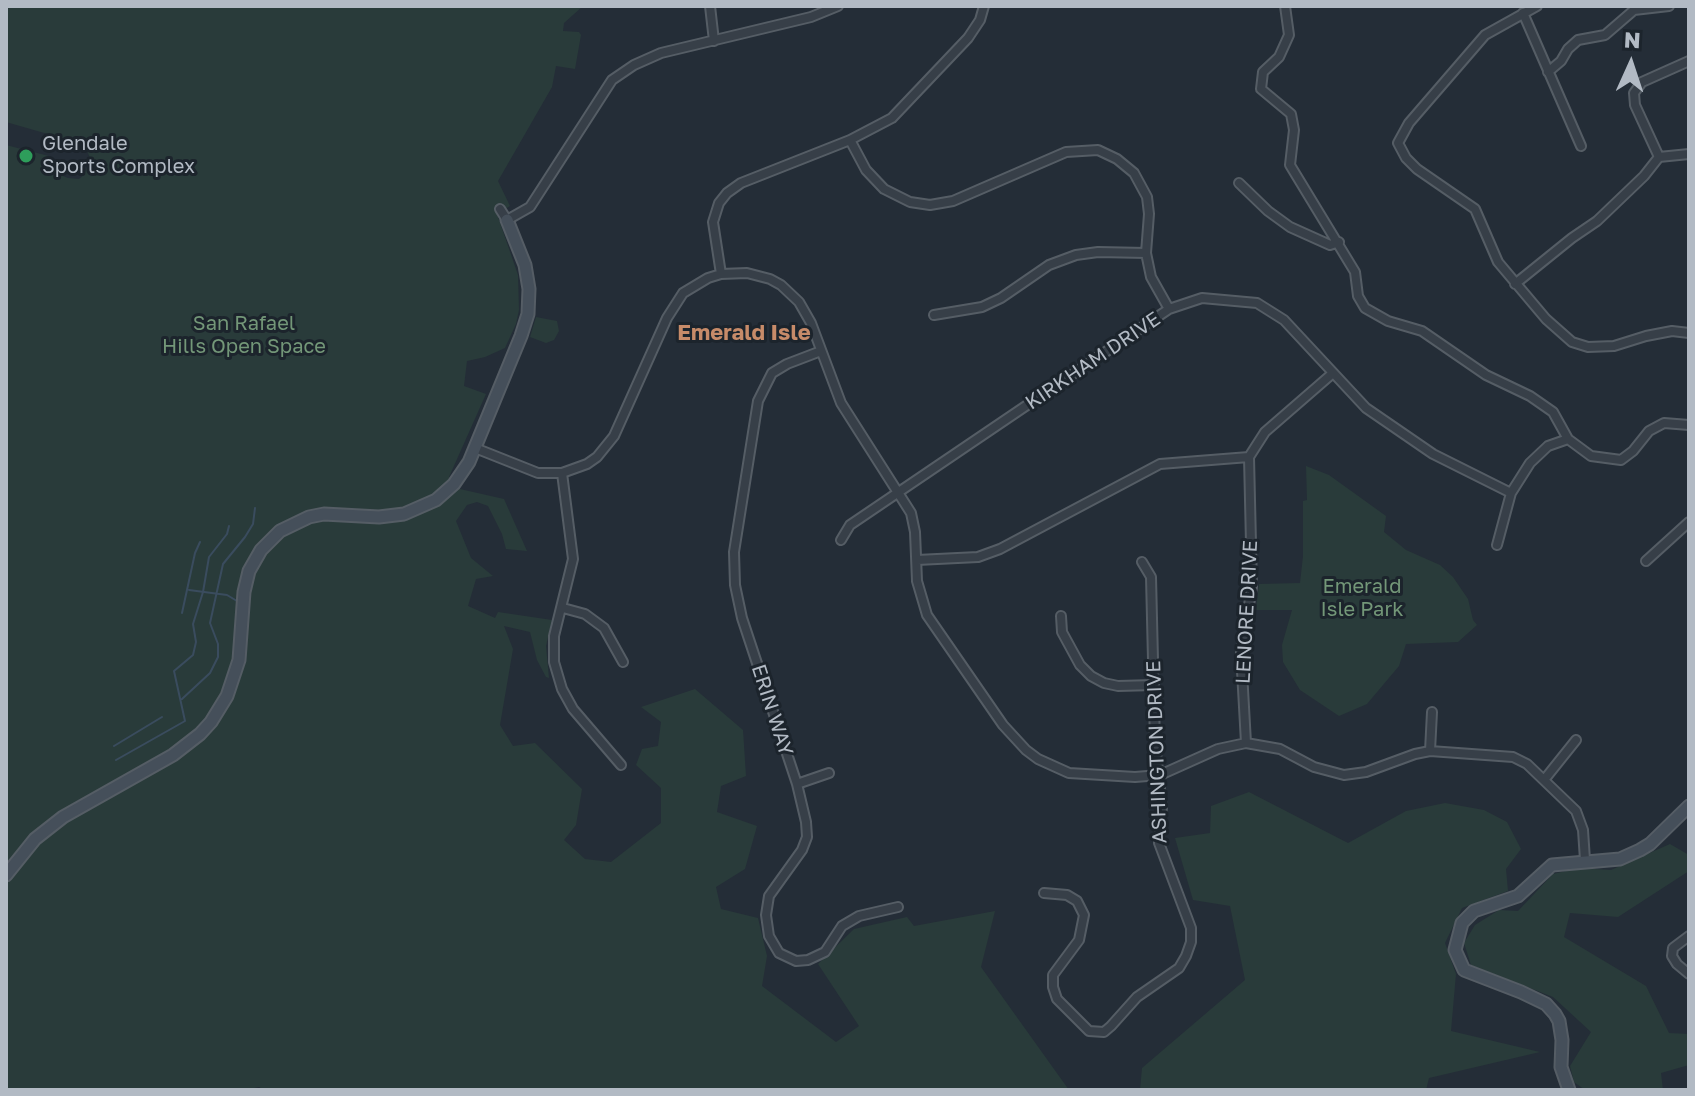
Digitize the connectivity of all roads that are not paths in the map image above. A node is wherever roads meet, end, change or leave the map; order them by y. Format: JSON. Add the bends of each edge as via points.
{"nodes":[{"id":1,"x":710,"y":6,"type":"edge"},
{"id":2,"x":838,"y":6,"type":"edge"},
{"id":3,"x":984,"y":6,"type":"edge"},
{"id":4,"x":1285,"y":6,"type":"edge"},
{"id":5,"x":1537,"y":6,"type":"edge"},
{"id":6,"x":1669,"y":6,"type":"edge"},
{"id":7,"x":1523,"y":13,"type":"junction"},
{"id":8,"x":714,"y":41,"type":"junction"},
{"id":9,"x":1689,"y":61,"type":"edge"},
{"id":10,"x":1548,"y":72,"type":"junction"},
{"id":11,"x":850,"y":140,"type":"junction"},
{"id":12,"x":1581,"y":146,"type":"dead end"},
{"id":13,"x":1689,"y":154,"type":"edge"},
{"id":14,"x":1659,"y":157,"type":"junction"},
{"id":15,"x":1239,"y":183,"type":"dead end"},
{"id":16,"x":503,"y":215,"type":"joint"},
{"id":17,"x":1339,"y":242,"type":"junction"},
{"id":18,"x":1146,"y":253,"type":"junction"},
{"id":19,"x":721,"y":274,"type":"junction"},
{"id":20,"x":1515,"y":284,"type":"junction"},
{"id":21,"x":1169,"y":309,"type":"junction"},
{"id":22,"x":934,"y":315,"type":"dead end"},
{"id":23,"x":1689,"y":333,"type":"edge"},
{"id":24,"x":821,"y":351,"type":"junction"},
{"id":25,"x":1333,"y":373,"type":"junction"},
{"id":26,"x":1689,"y":425,"type":"edge"},
{"id":27,"x":1568,"y":439,"type":"junction"},
{"id":28,"x":475,"y":448,"type":"junction"},
{"id":29,"x":1249,"y":457,"type":"junction"},
{"id":30,"x":562,"y":473,"type":"junction"},
{"id":31,"x":899,"y":492,"type":"junction"},
{"id":32,"x":1511,"y":493,"type":"junction"},
{"id":33,"x":1689,"y":522,"type":"edge"},
{"id":34,"x":841,"y":540,"type":"dead end"},
{"id":35,"x":1497,"y":545,"type":"dead end"},
{"id":36,"x":917,"y":560,"type":"junction"},
{"id":37,"x":1646,"y":561,"type":"dead end"},
{"id":38,"x":1142,"y":562,"type":"dead end"},
{"id":39,"x":563,"y":608,"type":"junction"},
{"id":40,"x":1061,"y":616,"type":"dead end"},
{"id":41,"x":623,"y":662,"type":"dead end"},
{"id":42,"x":1154,"y":685,"type":"junction"},
{"id":43,"x":1432,"y":712,"type":"dead end"},
{"id":44,"x":1576,"y":740,"type":"dead end"},
{"id":45,"x":1246,"y":743,"type":"junction"},
{"id":46,"x":1430,"y":751,"type":"junction"},
{"id":47,"x":621,"y":765,"type":"dead end"},
{"id":48,"x":829,"y":773,"type":"dead end"},
{"id":49,"x":1160,"y":775,"type":"junction"},
{"id":50,"x":1544,"y":780,"type":"junction"},
{"id":51,"x":797,"y":784,"type":"junction"},
{"id":52,"x":1689,"y":806,"type":"edge"},
{"id":53,"x":1585,"y":860,"type":"junction"},
{"id":54,"x":6,"y":875,"type":"edge"},
{"id":55,"x":1044,"y":893,"type":"dead end"},
{"id":56,"x":898,"y":907,"type":"dead end"},
{"id":57,"x":1689,"y":936,"type":"edge"},
{"id":58,"x":1689,"y":974,"type":"edge"},
{"id":59,"x":1569,"y":1090,"type":"edge"}],
"edges":[{"from":1,"to":8,"type":"street"},
{"from":2,"to":8,"type":"street"},
{"from":3,"to":11,"type":"street","via":[[968,38],[909,101],[882,125]]},
{"from":4,"to":17,"type":"street","via":[[1289,35],[1279,57],[1263,72],[1261,89],[1291,114],[1290,165]]},
{"from":5,"to":7,"type":"street"},
{"from":6,"to":10,"type":"street","via":[[1634,10],[1605,35],[1578,40]]},
{"from":7,"to":10,"type":"street"},
{"from":7,"to":20,"type":"street","via":[[1485,35],[1398,143],[1417,169],[1475,209],[1498,262]]},
{"from":8,"to":16,"type":"street","via":[[661,53],[612,80],[541,194],[530,207]]},
{"from":9,"to":14,"type":"street","via":[[1642,82],[1634,93]]},
{"from":10,"to":12,"type":"street"},
{"from":11,"to":18,"type":"street","via":[[884,189],[930,205],[953,201],[1066,152],[1098,150],[1117,159],[1142,185],[1149,214]]},
{"from":11,"to":19,"type":"street","via":[[727,193],[713,222]]},
{"from":13,"to":14,"type":"street"},
{"from":14,"to":20,"type":"street","via":[[1608,212]]},
{"from":15,"to":17,"type":"street","via":[[1290,227],[1330,245]]},
{"from":16,"to":28,"type":"street","via":[[525,265],[528,314]]},
{"from":17,"to":27,"type":"street","via":[[1365,308],[1422,331],[1486,375],[1530,396],[1553,412]]},
{"from":18,"to":21,"type":"street","via":[[1151,277]]},
{"from":18,"to":22,"type":"street","via":[[1076,255],[1049,265],[991,303]]},
{"from":19,"to":24,"type":"street","via":[[760,275],[781,285],[799,302]]},
{"from":19,"to":30,"type":"street","via":[[694,285],[675,305],[606,447],[587,464]]},
{"from":20,"to":23,"type":"street","via":[[1572,342],[1588,347],[1672,331]]},
{"from":21,"to":25,"type":"street","name":"KIRKHAM DRIVE","via":[[1202,298],[1257,303],[1284,320]]},
{"from":21,"to":31,"type":"street","name":"KIRKHAM DRIVE"},
{"from":24,"to":31,"type":"street","via":[[841,403]]},
{"from":24,"to":51,"type":"street","name":"ERIN WAY","via":[[772,373],[758,401],[734,552],[742,618]]},
{"from":25,"to":29,"type":"street","via":[[1265,432]]},
{"from":25,"to":32,"type":"street","name":"KIRKHAM DRIVE","via":[[1366,408],[1433,454]]},
{"from":26,"to":27,"type":"street","via":[[1664,423],[1621,460],[1591,456]]},
{"from":27,"to":32,"type":"street","via":[[1548,446],[1530,463]]},
{"from":28,"to":30,"type":"street","via":[[522,469]]},
{"from":28,"to":54,"type":"street","via":[[454,484],[417,510],[391,516],[312,516],[266,543],[246,581],[233,682],[211,722],[173,755],[63,817],[35,839]]},
{"from":29,"to":36,"type":"street","via":[[1160,464],[1000,549],[978,557]]},
{"from":29,"to":45,"type":"street","name":"LENORE DRIVE","via":[[1252,587],[1241,653]]},
{"from":30,"to":39,"type":"street","via":[[573,552]]},
{"from":31,"to":34,"type":"street","name":"KIRKHAM DRIVE","via":[[850,525]]},
{"from":31,"to":36,"type":"street","via":[[914,524]]},
{"from":32,"to":35,"type":"street"},
{"from":33,"to":37,"type":"street"},
{"from":36,"to":49,"type":"street","via":[[927,615],[1026,750],[1069,773]]},
{"from":38,"to":42,"type":"street","name":"ASHINGTON DRIVE","via":[[1151,577]]},
{"from":39,"to":41,"type":"street","via":[[585,614],[604,628]]},
{"from":39,"to":47,"type":"street","via":[[554,636],[562,689]]},
{"from":40,"to":42,"type":"street","via":[[1062,632],[1091,676],[1118,686]]},
{"from":42,"to":49,"type":"street","name":"ASHINGTON DRIVE"},
{"from":43,"to":46,"type":"street"},
{"from":44,"to":50,"type":"street"},
{"from":45,"to":46,"type":"street","via":[[1280,749],[1344,775]]},
{"from":45,"to":49,"type":"street","via":[[1218,749]]},
{"from":46,"to":50,"type":"street","via":[[1513,757]]},
{"from":48,"to":51,"type":"street"},
{"from":49,"to":55,"type":"street","name":"ASHINGTON DRIVE","via":[[1160,851],[1191,928],[1191,942],[1179,968],[1137,997],[1104,1032],[1089,1031],[1057,999],[1053,975],[1079,940],[1084,915],[1067,895]]},
{"from":50,"to":53,"type":"street","via":[[1580,819]]},
{"from":51,"to":56,"type":"street","name":"ERIN WAY","via":[[807,837],[769,896],[766,915],[779,953],[808,960],[825,952],[842,926],[859,916]]},
{"from":52,"to":53,"type":"street","via":[[1640,850],[1620,859]]},
{"from":53,"to":59,"type":"street","via":[[1552,865],[1518,896],[1474,911],[1462,923],[1455,950],[1469,973],[1552,1009],[1559,1021],[1561,1067]]},
{"from":57,"to":58,"type":"street","via":[[1673,948],[1672,956]]}]}
